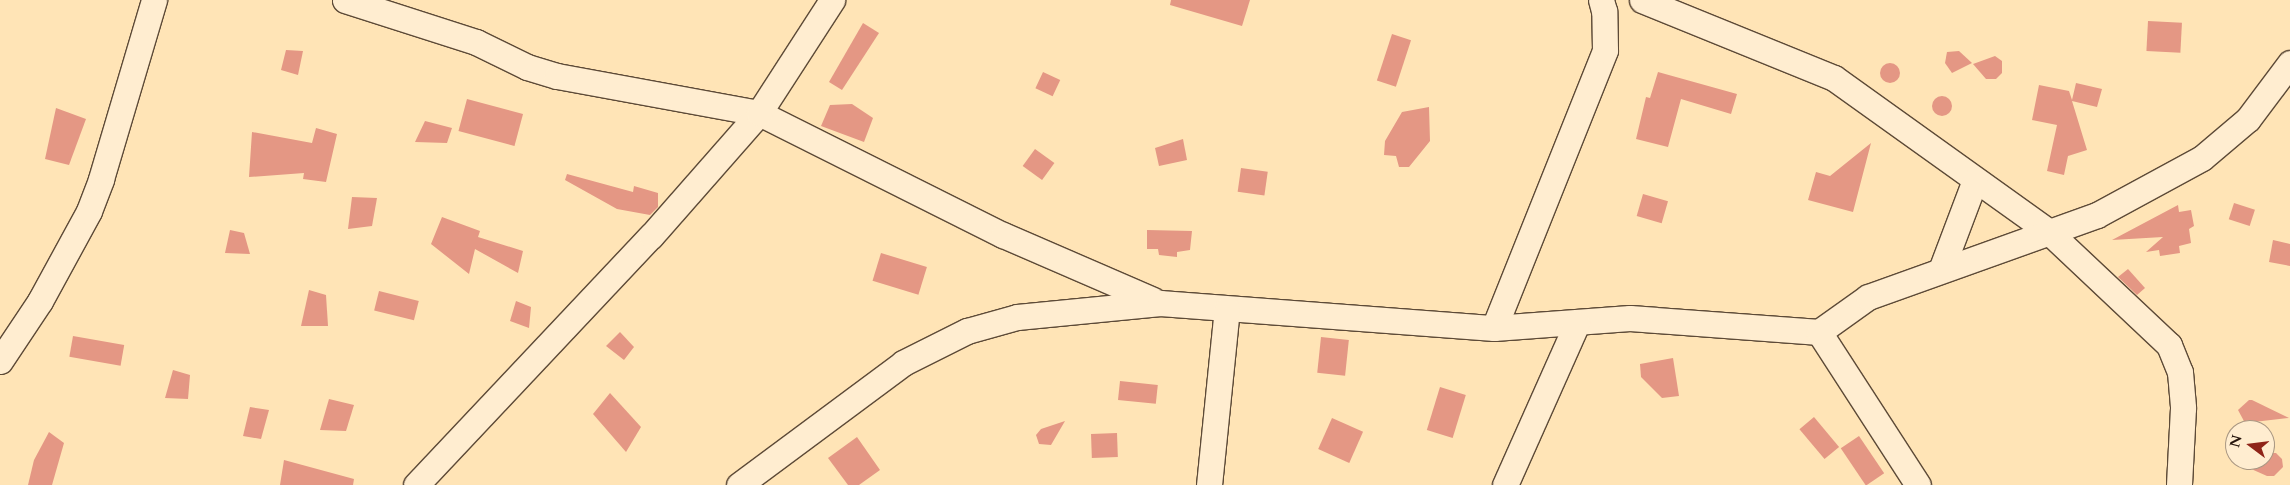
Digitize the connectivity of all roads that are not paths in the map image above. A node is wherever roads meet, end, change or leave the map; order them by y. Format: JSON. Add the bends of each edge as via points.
{"nodes":[{"id":1,"x":154,"y":0,"type":"edge"},
{"id":2,"x":345,"y":0,"type":"edge"},
{"id":3,"x":832,"y":0,"type":"edge"},
{"id":4,"x":1601,"y":0,"type":"edge"},
{"id":5,"x":1642,"y":0,"type":"edge"},
{"id":6,"x":2290,"y":63,"type":"edge"},
{"id":7,"x":759,"y":113,"type":"junction"},
{"id":8,"x":1975,"y":180,"type":"junction"},
{"id":9,"x":2049,"y":232,"type":"junction"},
{"id":10,"x":1941,"y":270,"type":"junction"},
{"id":11,"x":1160,"y":302,"type":"junction"},
{"id":12,"x":1227,"y":309,"type":"junction"},
{"id":13,"x":1577,"y":323,"type":"junction"},
{"id":14,"x":1494,"y":328,"type":"junction"},
{"id":15,"x":1819,"y":332,"type":"junction"},
{"id":16,"x":0,"y":361,"type":"edge"},
{"id":17,"x":416,"y":485,"type":"edge"},
{"id":18,"x":740,"y":485,"type":"edge"},
{"id":19,"x":1209,"y":485,"type":"edge"},
{"id":20,"x":1505,"y":485,"type":"edge"},
{"id":21,"x":1918,"y":485,"type":"edge"},
{"id":22,"x":2179,"y":485,"type":"edge"}],
"edges":[{"from":1,"to":16,"type":"street","via":[[89,211],[40,301]]},
{"from":2,"to":7,"type":"street","via":[[476,42],[527,67],[557,76]]},
{"from":3,"to":7,"type":"street"},
{"from":4,"to":14,"type":"street","via":[[1605,50]]},
{"from":5,"to":8,"type":"street","via":[[1834,78]]},
{"from":6,"to":9,"type":"street","via":[[2248,119],[2202,158],[2097,215]]},
{"from":7,"to":11,"type":"street","via":[[1003,235]]},
{"from":7,"to":17,"type":"street","via":[[651,236]]},
{"from":8,"to":9,"type":"street"},
{"from":8,"to":10,"type":"street"},
{"from":9,"to":10,"type":"street"},
{"from":9,"to":22,"type":"street","via":[[2168,345],[2180,372],[2183,408]]},
{"from":10,"to":15,"type":"street","via":[[1868,297]]},
{"from":11,"to":12,"type":"street"},
{"from":11,"to":18,"type":"street","via":[[1017,317],[967,331],[903,363]]},
{"from":12,"to":14,"type":"street"},
{"from":12,"to":19,"type":"street"},
{"from":13,"to":14,"type":"street"},
{"from":13,"to":15,"type":"street","via":[[1630,318]]},
{"from":13,"to":20,"type":"street"},
{"from":15,"to":21,"type":"street"}]}
